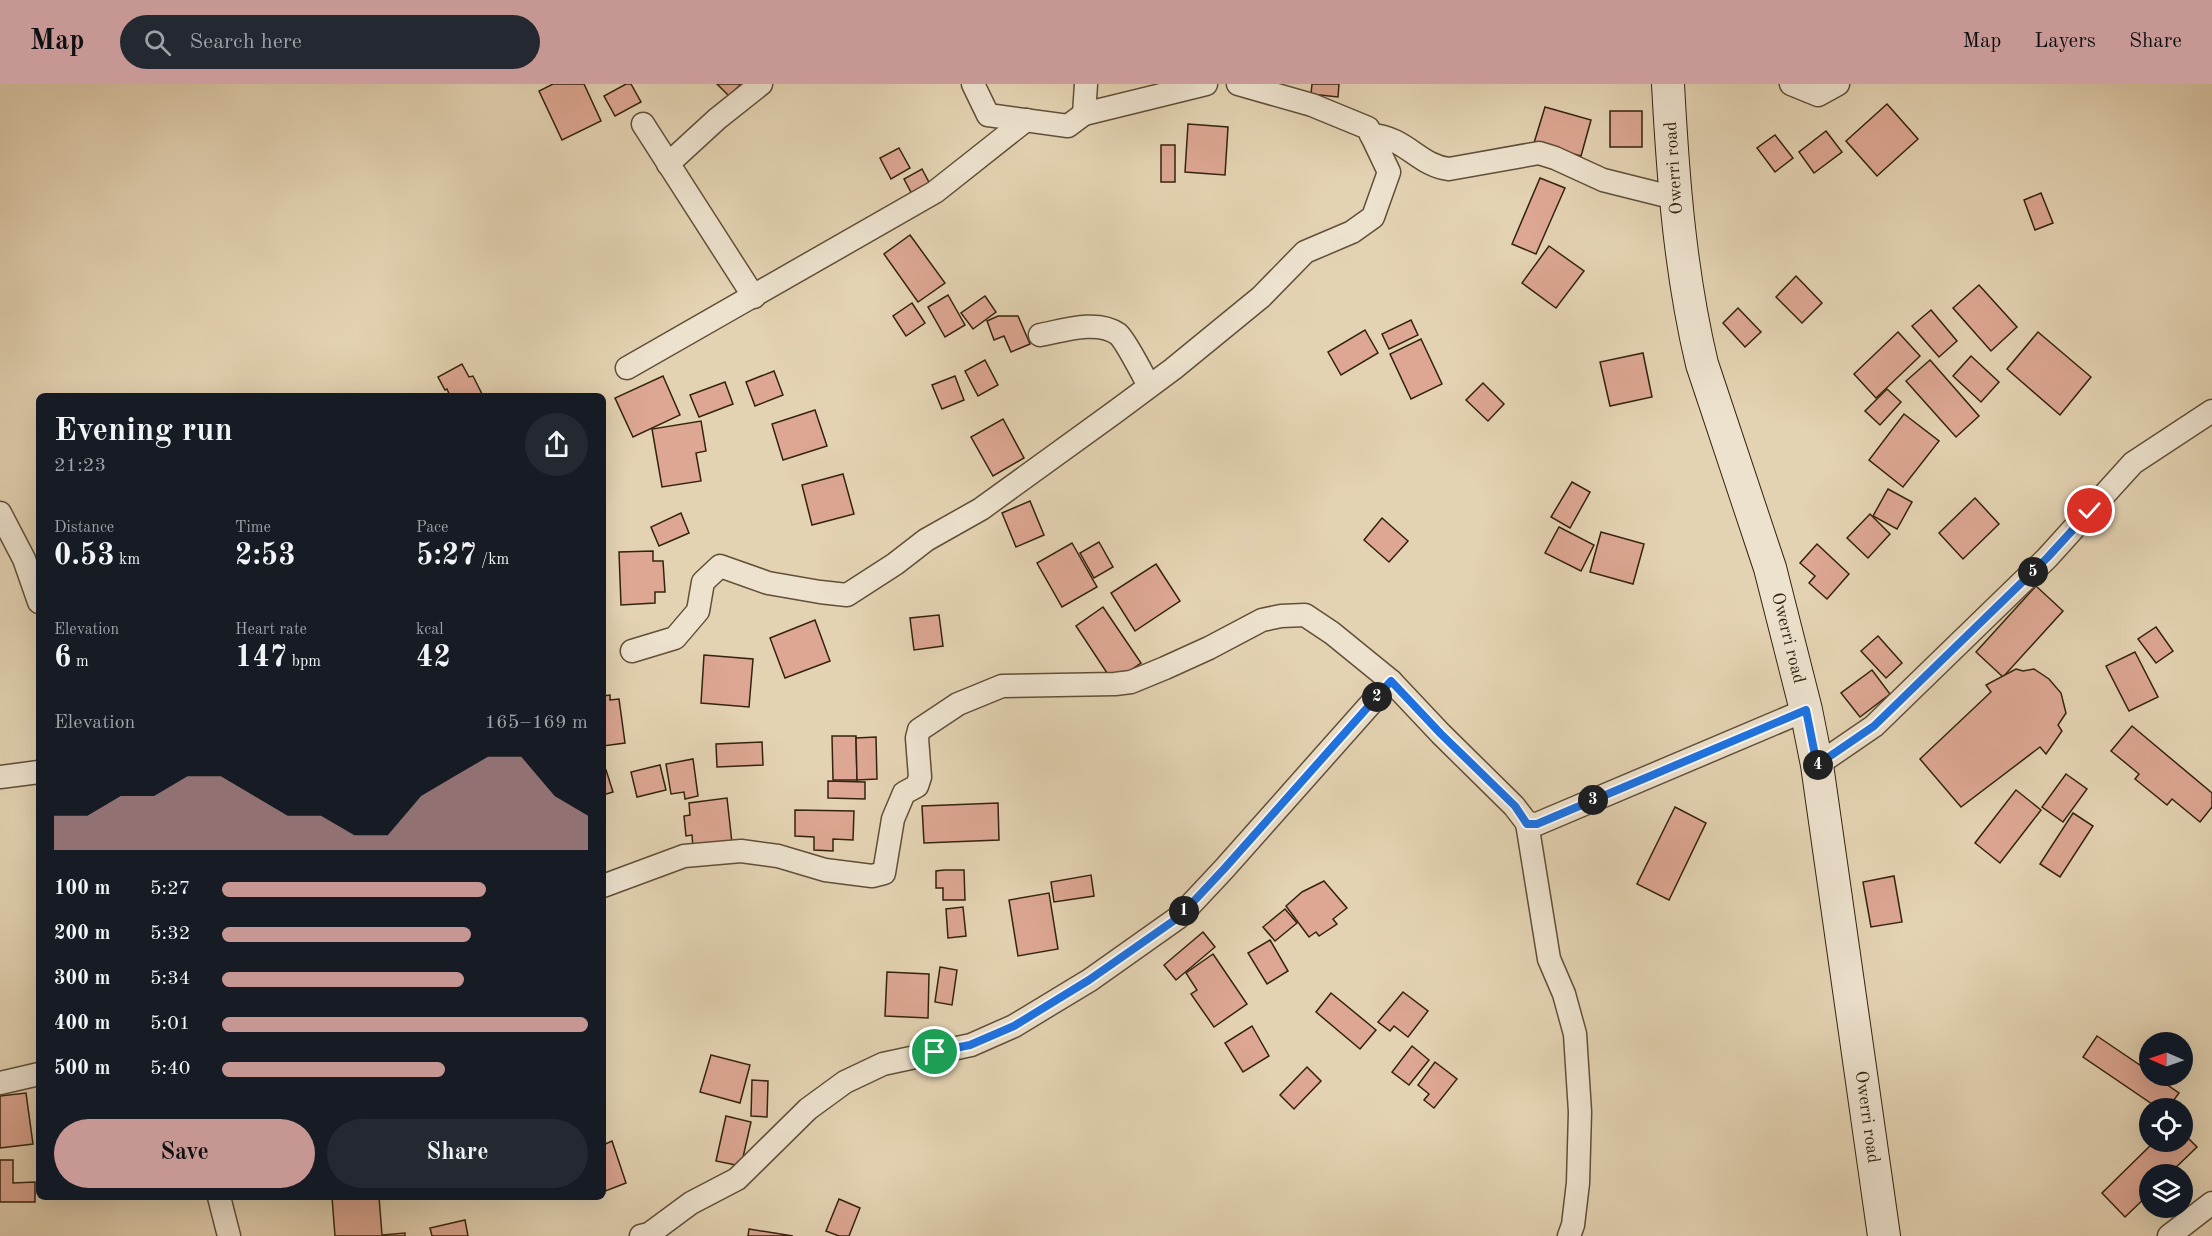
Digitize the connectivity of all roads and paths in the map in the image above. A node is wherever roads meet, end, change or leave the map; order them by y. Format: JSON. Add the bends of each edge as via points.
{"nodes":[{"id":1,"x":761,"y":84,"type":"edge"},
{"id":2,"x":973,"y":84,"type":"edge"},
{"id":3,"x":1086,"y":84,"type":"edge"},
{"id":4,"x":1206,"y":84,"type":"edge"},
{"id":5,"x":1238,"y":84,"type":"edge"},
{"id":6,"x":1668,"y":84,"type":"edge"},
{"id":7,"x":1791,"y":84,"type":"edge"},
{"id":8,"x":1838,"y":84,"type":"edge"},
{"id":9,"x":1084,"y":114,"type":"junction"},
{"id":10,"x":1026,"y":120,"type":"junction"},
{"id":11,"x":643,"y":124,"type":"dead end"},
{"id":12,"x":1371,"y":135,"type":"junction"},
{"id":13,"x":668,"y":164,"type":"junction"},
{"id":14,"x":1675,"y":198,"type":"junction"},
{"id":15,"x":754,"y":297,"type":"junction"},
{"id":16,"x":1040,"y":334,"type":"dead end"},
{"id":17,"x":627,"y":369,"type":"dead end"},
{"id":18,"x":1149,"y":386,"type":"junction"},
{"id":19,"x":2212,"y":411,"type":"edge"},
{"id":20,"x":0,"y":513,"type":"edge"},
{"id":21,"x":36,"y":593,"type":"edge"},
{"id":22,"x":632,"y":651,"type":"dead end"},
{"id":23,"x":1391,"y":681,"type":"junction"},
{"id":24,"x":1806,"y":710,"type":"junction"},
{"id":25,"x":1817,"y":765,"type":"junction"},
{"id":26,"x":36,"y":772,"type":"edge"},
{"id":27,"x":0,"y":777,"type":"edge"},
{"id":28,"x":1527,"y":824,"type":"junction"},
{"id":29,"x":606,"y":885,"type":"edge"},
{"id":30,"x":36,"y":1075,"type":"edge"},
{"id":31,"x":0,"y":1083,"type":"edge"},
{"id":32,"x":220,"y":1200,"type":"edge"},
{"id":33,"x":2212,"y":1203,"type":"edge"},
{"id":34,"x":229,"y":1236,"type":"edge"},
{"id":35,"x":641,"y":1236,"type":"edge"},
{"id":36,"x":1569,"y":1236,"type":"edge"},
{"id":37,"x":1884,"y":1236,"type":"edge"},
{"id":38,"x":2169,"y":1236,"type":"edge"}],
"edges":[{"from":1,"to":13,"type":"street"},
{"from":2,"to":10,"type":"street","via":[[988,115]]},
{"from":3,"to":9,"type":"street"},
{"from":4,"to":9,"type":"street"},
{"from":5,"to":12,"type":"street","via":[[1312,105],[1368,128]]},
{"from":6,"to":14,"type":"main road","name":"Owerri road"},
{"from":7,"to":8,"type":"street","via":[[1818,95]]},
{"from":9,"to":10,"type":"street","via":[[1068,126]]},
{"from":10,"to":15,"type":"street","via":[[935,192]]},
{"from":11,"to":13,"type":"street"},
{"from":12,"to":14,"type":"street","via":[[1395,140],[1442,168],[1539,153],[1603,180]]},
{"from":12,"to":18,"type":"street","via":[[1389,172],[1373,217],[1352,232],[1305,252],[1261,297]]},
{"from":13,"to":15,"type":"street"},
{"from":14,"to":24,"type":"main road","name":"Owerri road","via":[[1682,263],[1702,364],[1770,568]]},
{"from":15,"to":17,"type":"street"},
{"from":16,"to":18,"type":"street","via":[[1087,327],[1119,335]]},
{"from":18,"to":22,"type":"street","via":[[981,509],[926,540],[848,595],[768,583],[720,566],[703,582],[698,611],[675,638]]},
{"from":19,"to":25,"type":"street","via":[[2133,463],[2047,558],[1874,726]]},
{"from":20,"to":21,"type":"street","via":[[24,559]]},
{"from":23,"to":28,"type":"street","via":[[1515,806]]},
{"from":23,"to":29,"type":"street","via":[[1305,615],[1262,620],[1131,682],[1002,686],[958,704],[919,730],[920,777],[916,786],[904,793],[893,819],[884,873],[873,876],[825,870],[778,856],[741,851],[684,856]]},
{"from":23,"to":35,"type":"street","via":[[1179,917],[1014,1026],[970,1045],[883,1064],[845,1082],[808,1109],[736,1179]]},
{"from":24,"to":25,"type":"main road","name":"Owerri road"},
{"from":24,"to":28,"type":"street","via":[[1537,824]]},
{"from":25,"to":37,"type":"main road","name":"Owerri road"},
{"from":26,"to":27,"type":"street"},
{"from":28,"to":36,"type":"street","via":[[1549,959],[1575,1034],[1579,1073],[1578,1183]]},
{"from":30,"to":31,"type":"street"},
{"from":32,"to":34,"type":"street"},
{"from":33,"to":38,"type":"street"}]}
